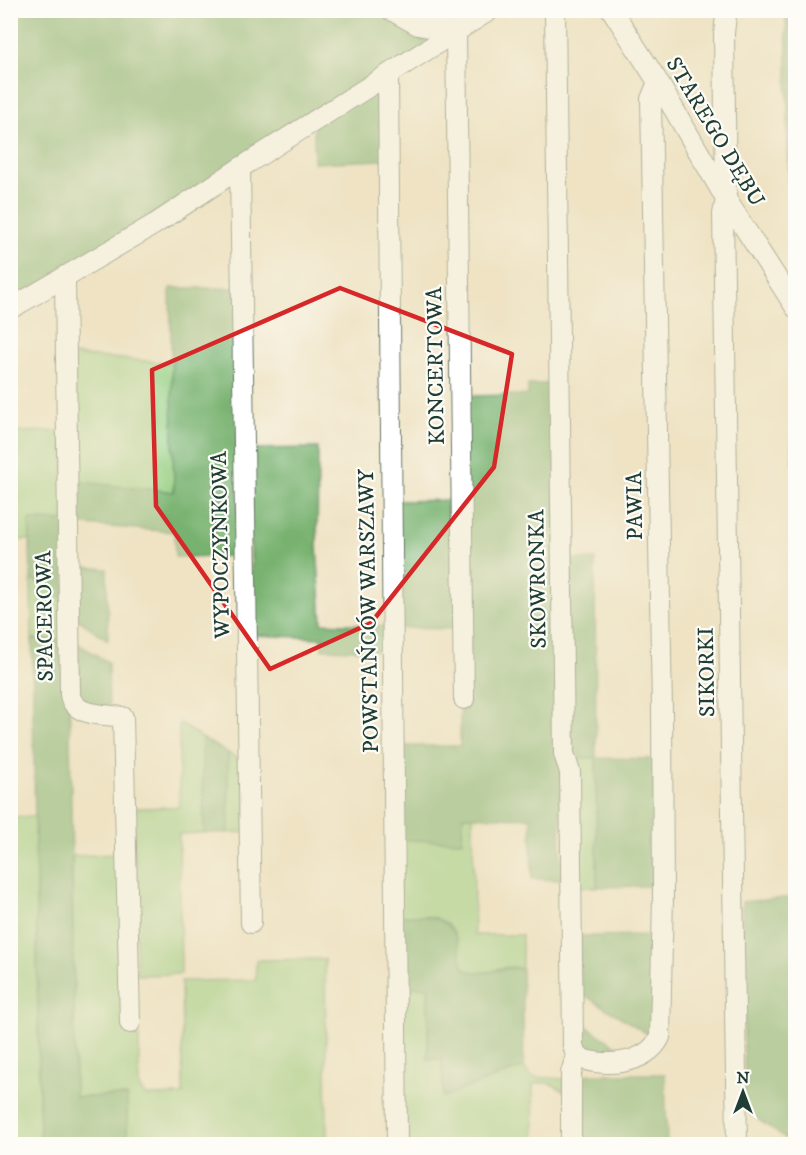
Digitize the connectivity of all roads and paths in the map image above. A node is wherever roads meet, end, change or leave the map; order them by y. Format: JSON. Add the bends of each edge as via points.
{"nodes":[{"id":1,"x":391,"y":10,"type":"edge"},
{"id":2,"x":490,"y":10,"type":"edge"},
{"id":3,"x":555,"y":10,"type":"edge"},
{"id":4,"x":612,"y":10,"type":"edge"},
{"id":5,"x":726,"y":16,"type":"dead end"},
{"id":6,"x":456,"y":32,"type":"junction"},
{"id":7,"x":388,"y":77,"type":"junction"},
{"id":8,"x":658,"y":82,"type":"junction"},
{"id":9,"x":240,"y":168,"type":"junction"},
{"id":10,"x":726,"y":199,"type":"junction"},
{"id":11,"x":65,"y":276,"type":"junction"},
{"id":12,"x":795,"y":308,"type":"edge"},
{"id":13,"x":10,"y":309,"type":"edge"},
{"id":14,"x":464,"y":699,"type":"dead end"},
{"id":15,"x":251,"y":923,"type":"dead end"},
{"id":16,"x":130,"y":1023,"type":"dead end"},
{"id":17,"x":576,"y":1056,"type":"junction"},
{"id":18,"x":397,"y":1144,"type":"edge"},
{"id":19,"x":571,"y":1144,"type":"edge"},
{"id":20,"x":737,"y":1144,"type":"edge"}],
"edges":[{"from":1,"to":6,"type":"street","via":[[418,25]]},
{"from":2,"to":6,"type":"street"},
{"from":3,"to":17,"type":"street","name":"SKOWRONKA","via":[[564,754],[570,772]]},
{"from":4,"to":8,"type":"street","name":"STAREGO DĘBU"},
{"from":5,"to":10,"type":"street","name":"SIKORKI"},
{"from":6,"to":7,"type":"street"},
{"from":6,"to":14,"type":"street","name":"KONCERTOWA"},
{"from":7,"to":9,"type":"street"},
{"from":7,"to":18,"type":"street","name":"POWSTAŃCÓW WARSZAWY"},
{"from":8,"to":10,"type":"street","name":"STAREGO DĘBU"},
{"from":8,"to":17,"type":"street","name":"PAWIA","via":[[651,99],[662,709],[660,1037],[656,1047],[636,1058],[614,1063],[585,1061]]},
{"from":9,"to":11,"type":"street","via":[[155,224]]},
{"from":9,"to":15,"type":"street","name":"WYPOCZYNKOWA"},
{"from":10,"to":12,"type":"street","name":"STAREGO DĘBU"},
{"from":10,"to":20,"type":"street","name":"SIKORKI","via":[[723,214]]},
{"from":11,"to":13,"type":"street"},
{"from":11,"to":16,"type":"street","name":"SPACEROWA","via":[[70,695],[81,711],[123,717]]},
{"from":17,"to":19,"type":"street","name":"SKOWRONKA","via":[[571,1073]]}]}
